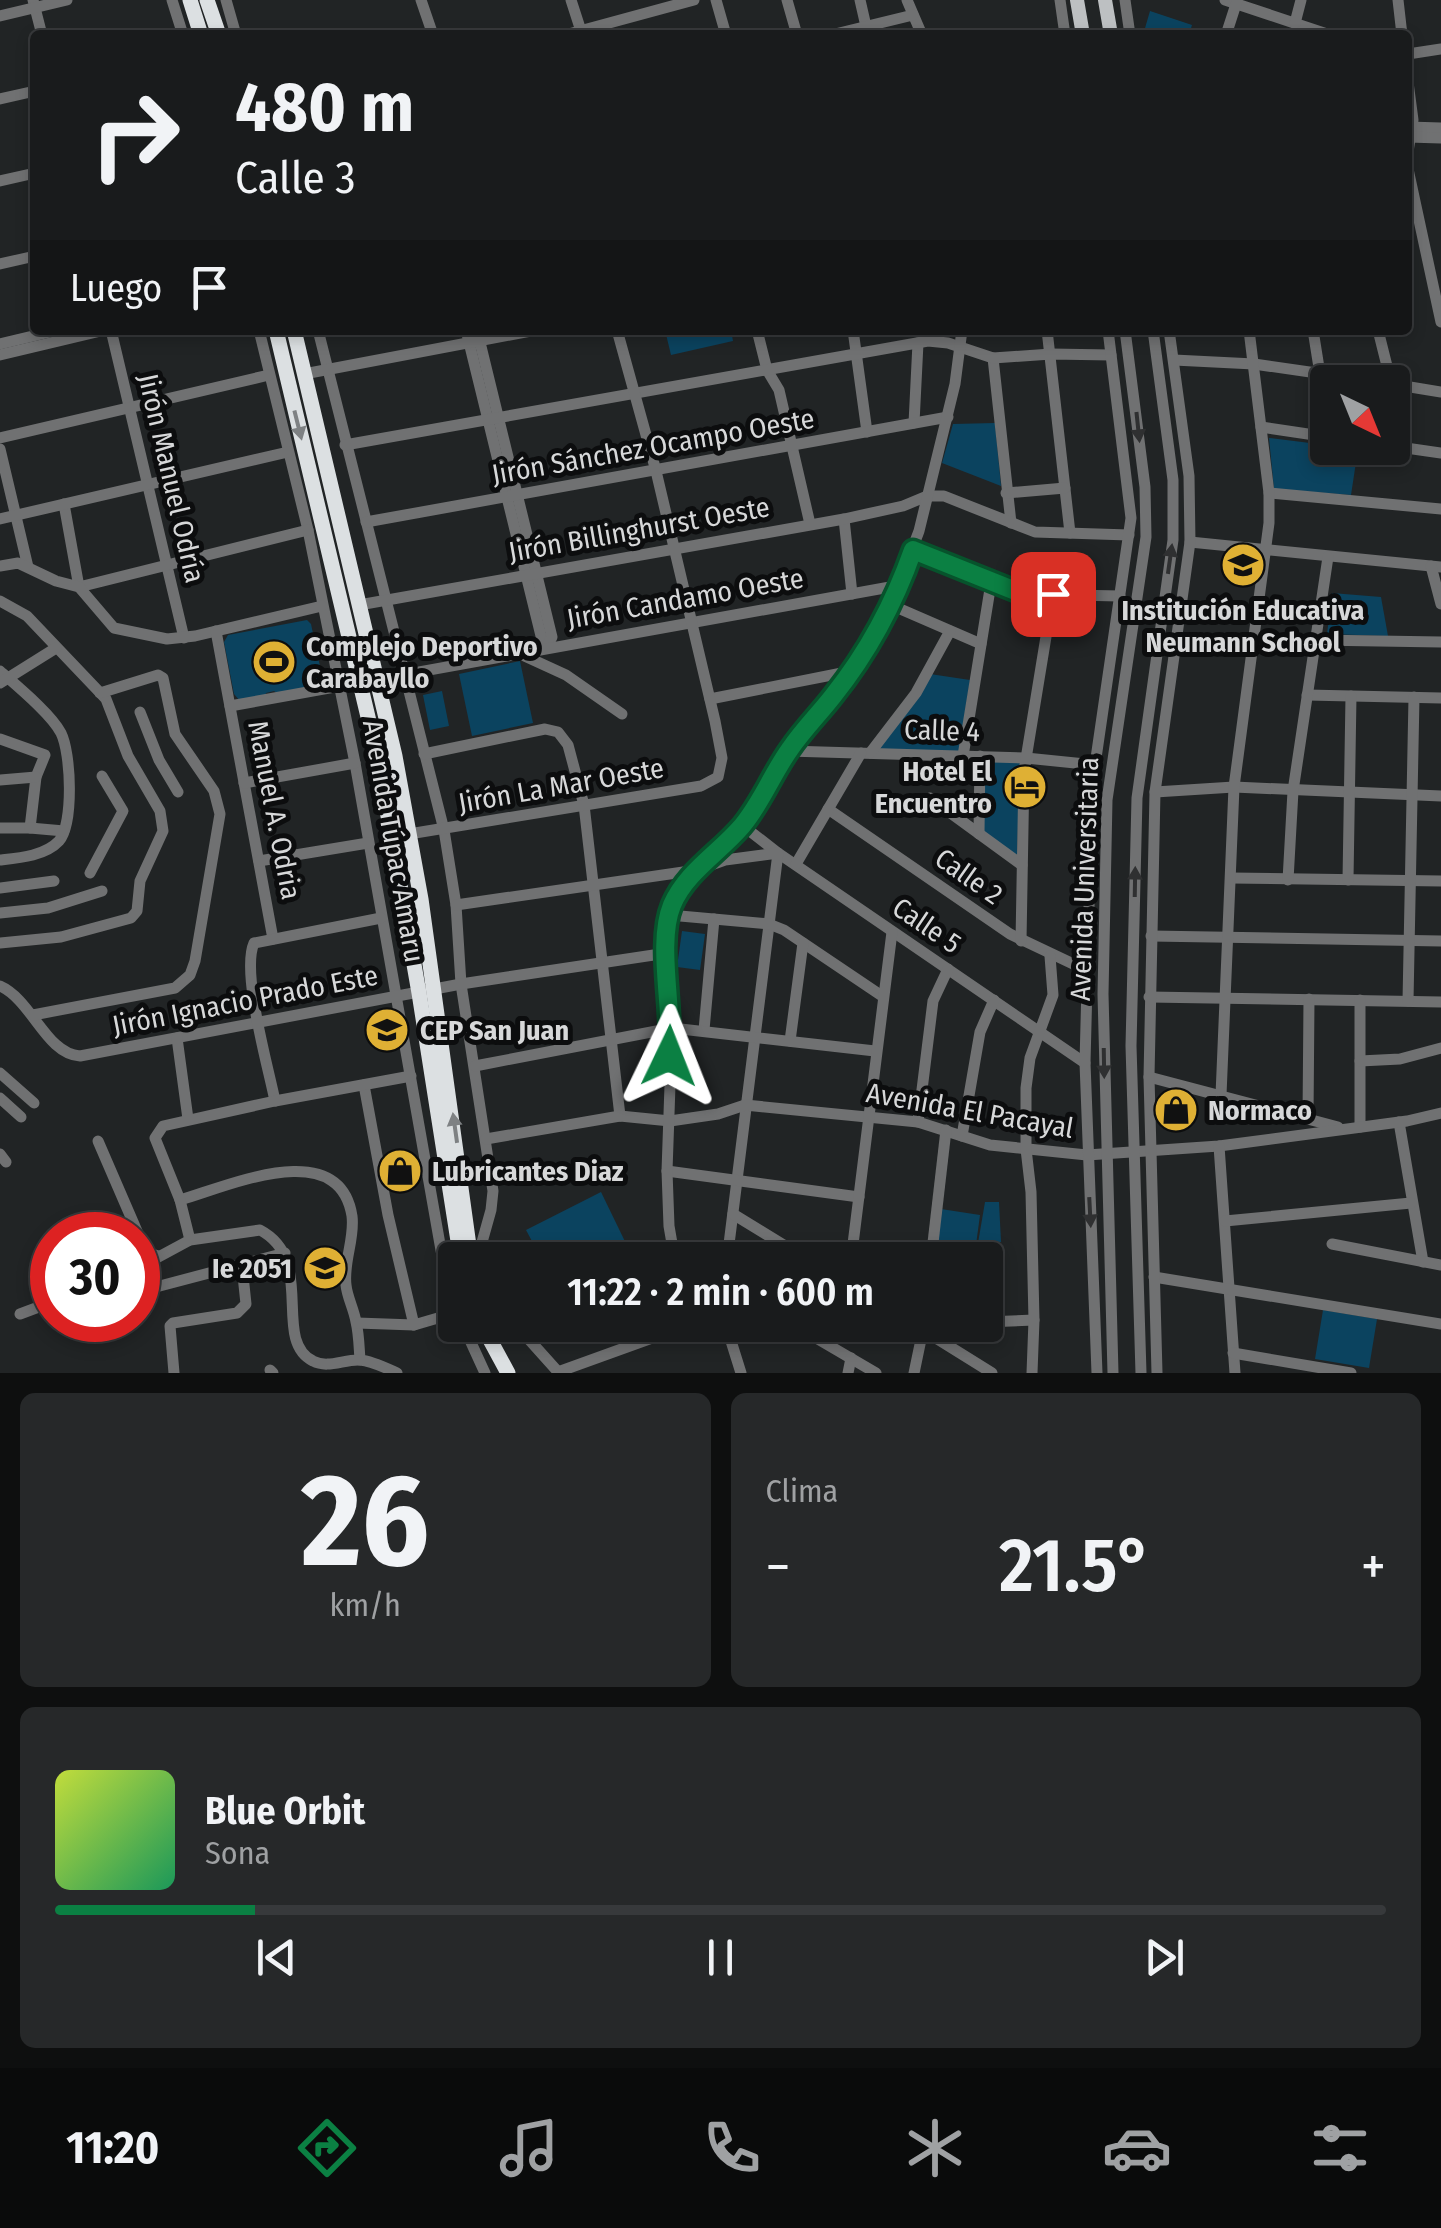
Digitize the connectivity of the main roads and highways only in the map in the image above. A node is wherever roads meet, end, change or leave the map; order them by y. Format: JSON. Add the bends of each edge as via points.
{"nodes":[{"id":1,"x":190,"y":0,"type":"edge"},
{"id":2,"x":207,"y":0,"type":"edge"},
{"id":3,"x":1077,"y":0,"type":"edge"},
{"id":4,"x":1105,"y":0,"type":"edge"},
{"id":5,"x":199,"y":30,"type":"edge"},
{"id":6,"x":216,"y":30,"type":"edge"},
{"id":7,"x":1082,"y":30,"type":"edge"},
{"id":8,"x":1110,"y":30,"type":"edge"},
{"id":9,"x":277,"y":335,"type":"edge"},
{"id":10,"x":295,"y":335,"type":"edge"},
{"id":11,"x":369,"y":684,"type":"junction"},
{"id":12,"x":427,"y":992,"type":"junction"},
{"id":13,"x":458,"y":1242,"type":"edge"},
{"id":14,"x":471,"y":1242,"type":"edge"},
{"id":15,"x":491,"y":1342,"type":"edge"},
{"id":16,"x":508,"y":1373,"type":"edge"}],
"edges":[{"from":1,"to":5,"type":"highway"},
{"from":2,"to":6,"type":"highway"},
{"from":3,"to":7,"type":"main road"},
{"from":4,"to":8,"type":"main road"},
{"from":9,"to":11,"type":"highway","name":"Avenida Túpac Amaru","one_way":true},
{"from":10,"to":11,"type":"highway","name":"Avenida Túpac Amaru","via":[[359,604]]},
{"from":11,"to":12,"type":"highway","name":"Avenida Túpac Amaru","via":[[378,759]]},
{"from":11,"to":12,"type":"highway","name":"Avenida Túpac Amaru","via":[[409,834]]},
{"from":12,"to":13,"type":"highway","name":"Avenida Túpac Amaru"},
{"from":14,"to":12,"type":"highway","name":"Avenida Túpac Amaru","one_way":true},
{"from":15,"to":16,"type":"highway"}]}
